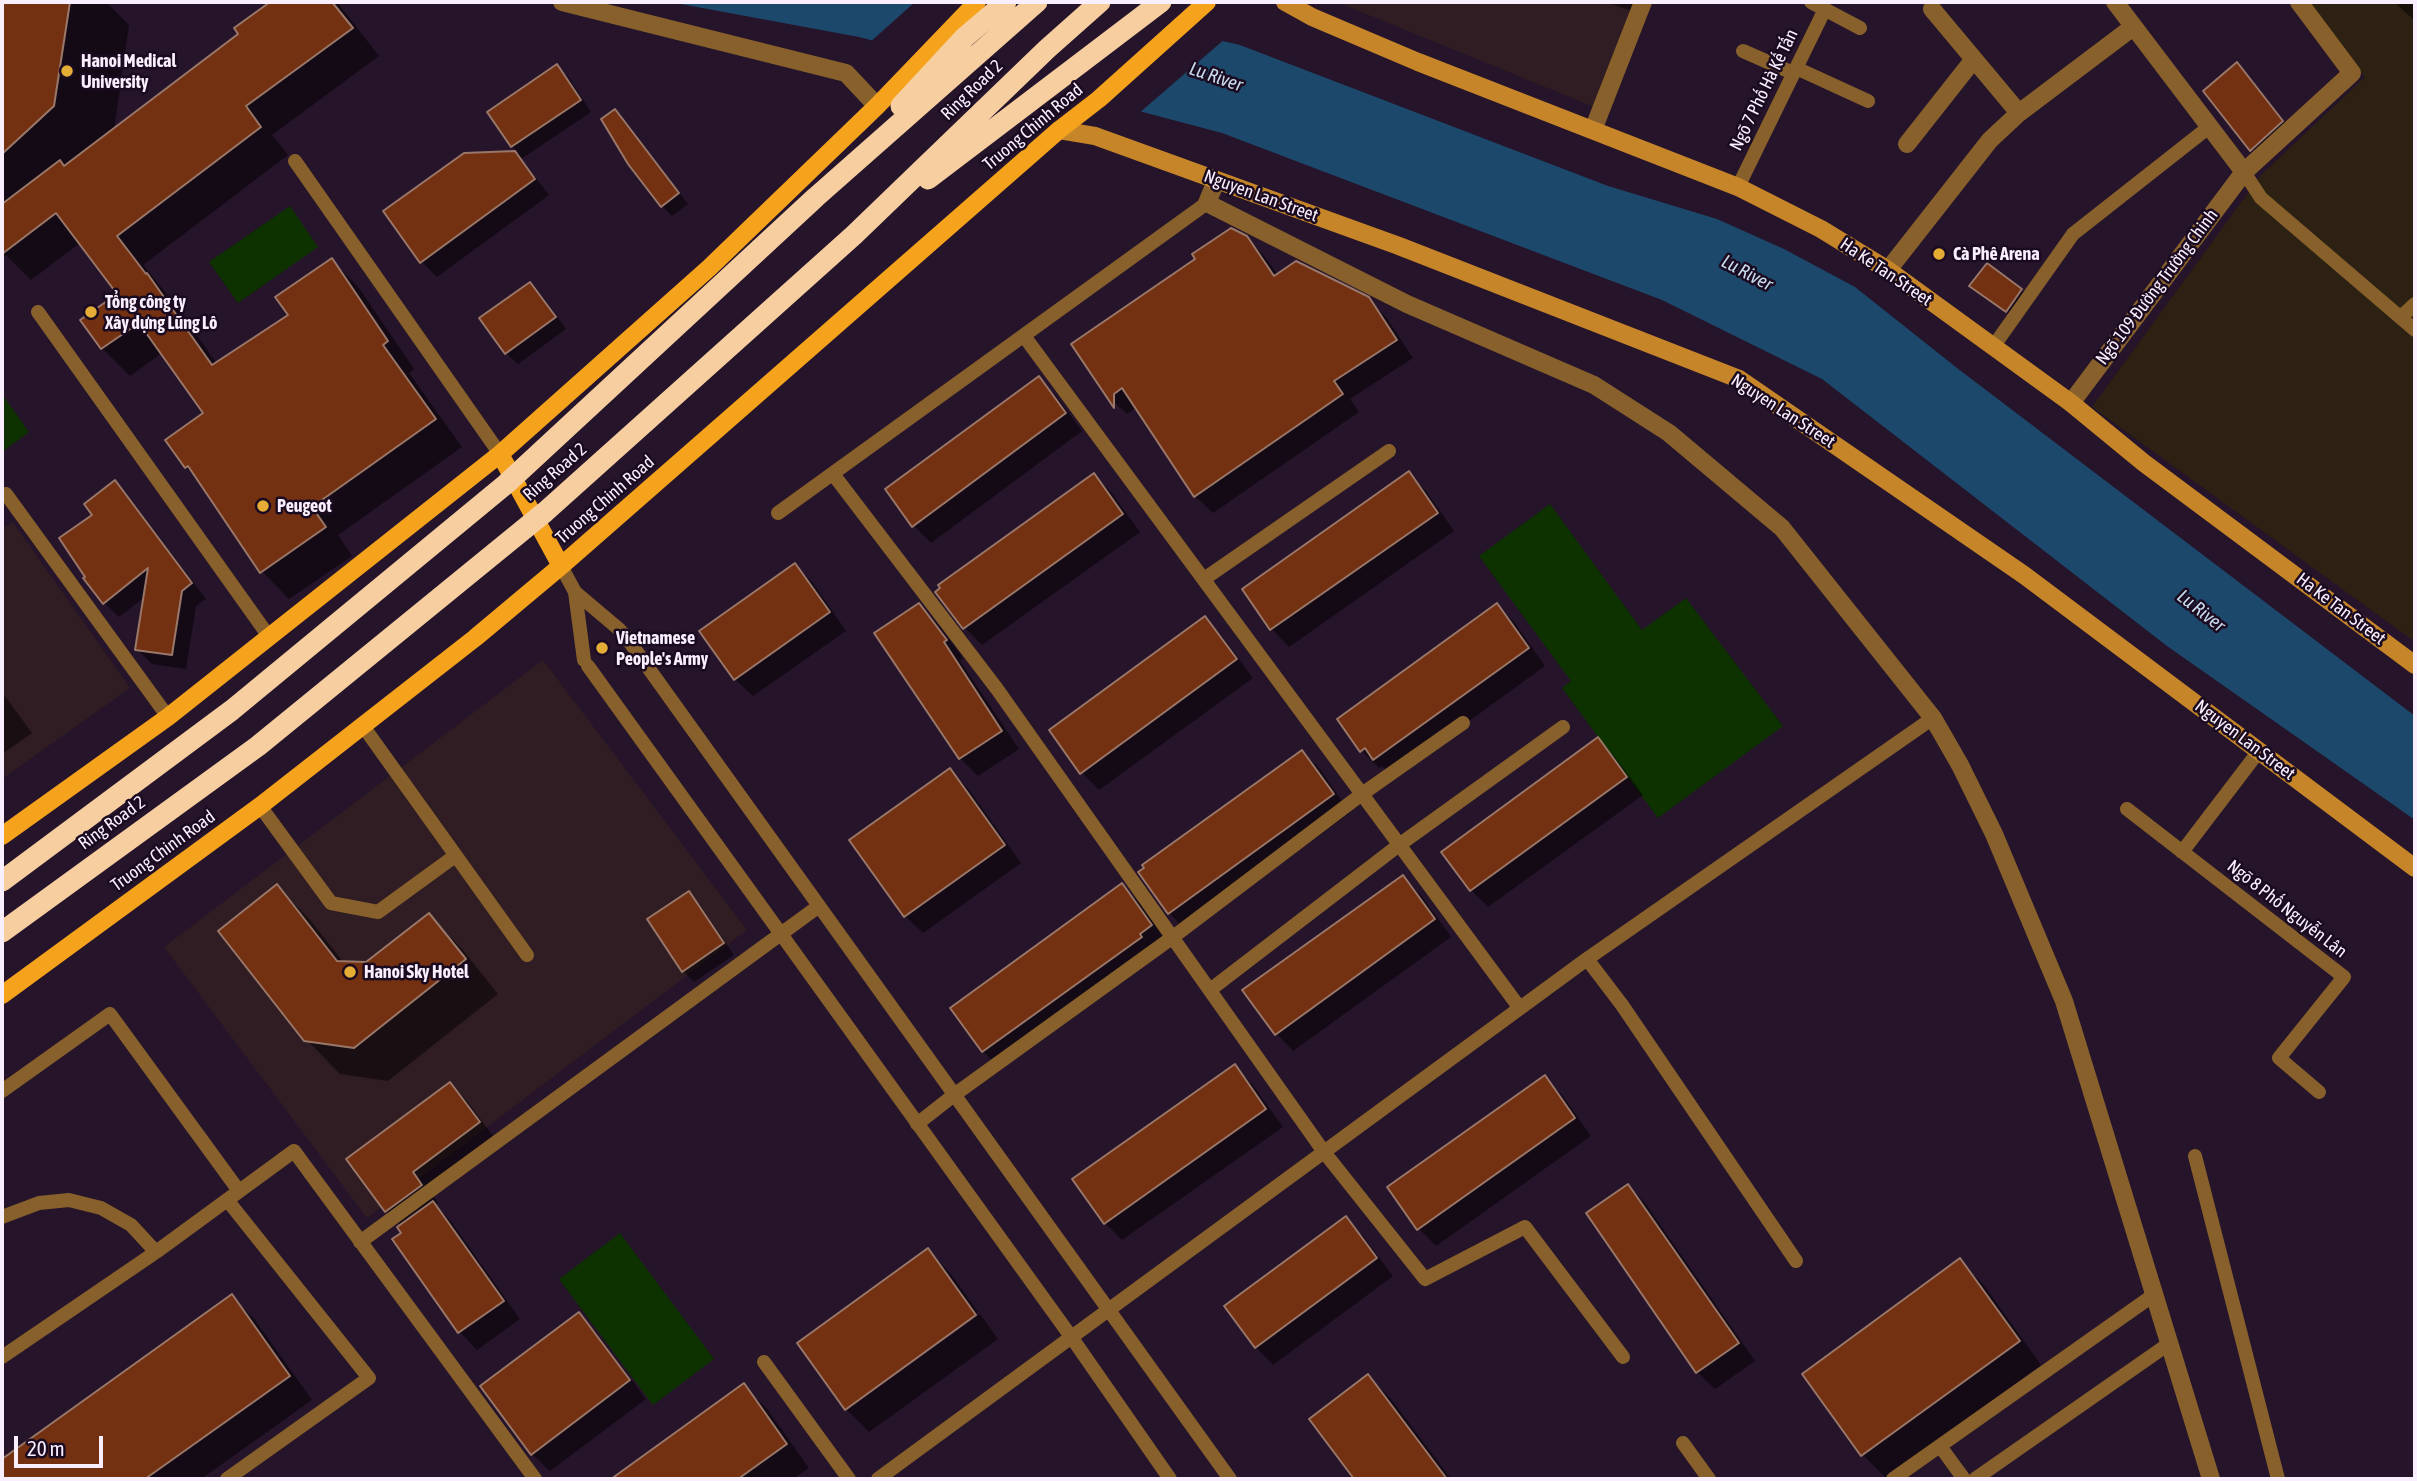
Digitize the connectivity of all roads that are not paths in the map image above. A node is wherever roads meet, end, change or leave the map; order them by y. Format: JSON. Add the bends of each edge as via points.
{"nodes":[{"id":1,"x":562,"y":2,"type":"edge"},
{"id":2,"x":977,"y":2,"type":"edge"},
{"id":3,"x":1006,"y":2,"type":"edge"},
{"id":4,"x":1037,"y":2,"type":"edge"},
{"id":5,"x":1100,"y":2,"type":"edge"},
{"id":6,"x":1161,"y":2,"type":"edge"},
{"id":7,"x":1207,"y":2,"type":"edge"},
{"id":8,"x":1285,"y":2,"type":"edge"},
{"id":9,"x":1643,"y":2,"type":"edge"},
{"id":10,"x":1811,"y":2,"type":"edge"},
{"id":11,"x":2115,"y":2,"type":"edge"},
{"id":12,"x":2299,"y":2,"type":"edge"},
{"id":13,"x":1825,"y":9,"type":"junction"},
{"id":14,"x":1932,"y":9,"type":"dead end"},
{"id":15,"x":2133,"y":27,"type":"junction"},
{"id":16,"x":1860,"y":28,"type":"dead end"},
{"id":17,"x":1743,"y":51,"type":"dead end"},
{"id":18,"x":1974,"y":59,"type":"junction"},
{"id":19,"x":1795,"y":71,"type":"junction"},
{"id":20,"x":1868,"y":101,"type":"dead end"},
{"id":21,"x":877,"y":106,"type":"junction"},
{"id":22,"x":2019,"y":113,"type":"junction"},
{"id":23,"x":2209,"y":127,"type":"junction"},
{"id":24,"x":1059,"y":130,"type":"junction"},
{"id":25,"x":1593,"y":130,"type":"junction"},
{"id":26,"x":1908,"y":144,"type":"dead end"},
{"id":27,"x":295,"y":161,"type":"dead end"},
{"id":28,"x":2244,"y":172,"type":"junction"},
{"id":29,"x":1216,"y":181,"type":"junction"},
{"id":30,"x":1738,"y":187,"type":"junction"},
{"id":31,"x":816,"y":197,"type":"junction"},
{"id":32,"x":1207,"y":203,"type":"junction"},
{"id":33,"x":854,"y":235,"type":"junction"},
{"id":34,"x":1888,"y":270,"type":"junction"},
{"id":35,"x":2415,"y":304,"type":"edge"},
{"id":36,"x":38,"y":312,"type":"dead end"},
{"id":37,"x":2401,"y":317,"type":"junction"},
{"id":38,"x":2415,"y":330,"type":"edge"},
{"id":39,"x":1024,"y":336,"type":"junction"},
{"id":40,"x":1993,"y":348,"type":"junction"},
{"id":41,"x":2071,"y":403,"type":"junction"},
{"id":42,"x":1389,"y":451,"type":"dead end"},
{"id":43,"x":500,"y":454,"type":"junction"},
{"id":44,"x":832,"y":474,"type":"junction"},
{"id":45,"x":6,"y":494,"type":"dead end"},
{"id":46,"x":778,"y":513,"type":"dead end"},
{"id":47,"x":561,"y":566,"type":"junction"},
{"id":48,"x":1204,"y":579,"type":"junction"},
{"id":49,"x":575,"y":592,"type":"junction"},
{"id":50,"x":270,"y":638,"type":"junction"},
{"id":51,"x":2415,"y":665,"type":"edge"},
{"id":52,"x":168,"y":717,"type":"junction"},
{"id":53,"x":1933,"y":718,"type":"junction"},
{"id":54,"x":1463,"y":723,"type":"dead end"},
{"id":55,"x":363,"y":726,"type":"junction"},
{"id":56,"x":1563,"y":727,"type":"dead end"},
{"id":57,"x":2259,"y":751,"type":"junction"},
{"id":58,"x":1362,"y":794,"type":"junction"},
{"id":59,"x":260,"y":806,"type":"junction"},
{"id":60,"x":2127,"y":809,"type":"dead end"},
{"id":61,"x":2,"y":836,"type":"edge"},
{"id":62,"x":1399,"y":845,"type":"junction"},
{"id":63,"x":2182,"y":852,"type":"junction"},
{"id":64,"x":456,"y":856,"type":"junction"},
{"id":65,"x":2415,"y":868,"type":"edge"},
{"id":66,"x":2,"y":881,"type":"edge"},
{"id":67,"x":818,"y":906,"type":"junction"},
{"id":68,"x":2,"y":932,"type":"edge"},
{"id":69,"x":780,"y":934,"type":"junction"},
{"id":70,"x":1172,"y":937,"type":"junction"},
{"id":71,"x":527,"y":955,"type":"dead end"},
{"id":72,"x":1587,"y":959,"type":"junction"},
{"id":73,"x":1210,"y":990,"type":"junction"},
{"id":74,"x":2,"y":995,"type":"edge"},
{"id":75,"x":1519,"y":1007,"type":"junction"},
{"id":76,"x":2,"y":1091,"type":"edge"},
{"id":77,"x":2319,"y":1092,"type":"dead end"},
{"id":78,"x":954,"y":1094,"type":"junction"},
{"id":79,"x":917,"y":1124,"type":"junction"},
{"id":80,"x":1324,"y":1152,"type":"junction"},
{"id":81,"x":2195,"y":1156,"type":"dead end"},
{"id":82,"x":234,"y":1196,"type":"junction"},
{"id":83,"x":2,"y":1216,"type":"edge"},
{"id":84,"x":360,"y":1242,"type":"junction"},
{"id":85,"x":156,"y":1252,"type":"junction"},
{"id":86,"x":1796,"y":1261,"type":"dead end"},
{"id":87,"x":2155,"y":1294,"type":"junction"},
{"id":88,"x":1109,"y":1311,"type":"junction"},
{"id":89,"x":1072,"y":1338,"type":"junction"},
{"id":90,"x":2170,"y":1343,"type":"junction"},
{"id":91,"x":2,"y":1357,"type":"edge"},
{"id":92,"x":1623,"y":1357,"type":"dead end"},
{"id":93,"x":764,"y":1362,"type":"dead end"},
{"id":94,"x":1683,"y":1443,"type":"dead end"},
{"id":95,"x":1940,"y":1446,"type":"junction"},
{"id":96,"x":227,"y":1479,"type":"edge"},
{"id":97,"x":536,"y":1479,"type":"edge"},
{"id":98,"x":849,"y":1479,"type":"edge"},
{"id":99,"x":878,"y":1479,"type":"edge"},
{"id":100,"x":1170,"y":1479,"type":"edge"},
{"id":101,"x":1230,"y":1479,"type":"edge"},
{"id":102,"x":1709,"y":1479,"type":"edge"},
{"id":103,"x":1893,"y":1479,"type":"edge"},
{"id":104,"x":1964,"y":1479,"type":"edge"},
{"id":105,"x":1975,"y":1479,"type":"edge"},
{"id":106,"x":2211,"y":1479,"type":"edge"},
{"id":107,"x":2278,"y":1479,"type":"edge"}],
"edges":[{"from":1,"to":21,"type":"street","via":[[846,73]]},
{"from":2,"to":21,"type":"main road"},
{"from":3,"to":31,"type":"highway","via":[[965,37]]},
{"from":4,"to":31,"type":"highway","name":"Ring Road 2"},
{"from":5,"to":33,"type":"highway","name":"Ring Road 2"},
{"from":6,"to":33,"type":"highway"},
{"from":7,"to":24,"type":"main road","name":"Truong Chinh Road"},
{"from":8,"to":25,"type":"street","name":"Ha Ke Tan Street","via":[[1418,62]]},
{"from":9,"to":25,"type":"street"},
{"from":10,"to":13,"type":"lane"},
{"from":11,"to":15,"type":"street"},
{"from":12,"to":28,"type":"street","name":"Ngõ 109 Đường Trường Chinh","via":[[2352,73]]},
{"from":13,"to":16,"type":"lane"},
{"from":13,"to":19,"type":"lane","name":"Ngõ 7 Phố Hà Kế Tấn"},
{"from":14,"to":18,"type":"street"},
{"from":15,"to":22,"type":"street"},
{"from":15,"to":23,"type":"street"},
{"from":17,"to":19,"type":"lane"},
{"from":18,"to":22,"type":"street"},
{"from":18,"to":26,"type":"street"},
{"from":19,"to":20,"type":"lane"},
{"from":19,"to":30,"type":"lane","name":"Ngõ 7 Phố Hà Kế Tấn"},
{"from":21,"to":43,"type":"main road","via":[[709,268]]},
{"from":22,"to":34,"type":"street","via":[[1990,140]]},
{"from":23,"to":28,"type":"street"},
{"from":23,"to":40,"type":"lane","via":[[2073,234]]},
{"from":24,"to":29,"type":"street","name":"Nguyen Lan Street","via":[[1095,136]]},
{"from":24,"to":47,"type":"main road","name":"Truong Chinh Road"},
{"from":25,"to":30,"type":"street","name":"Ha Ke Tan Street"},
{"from":27,"to":43,"type":"lane"},
{"from":28,"to":37,"type":"lane","via":[[2260,198]]},
{"from":28,"to":41,"type":"street","name":"Ngõ 109 Đường Trường Chinh"},
{"from":29,"to":32,"type":"street"},
{"from":29,"to":57,"type":"street","name":"Nguyen Lan Street","via":[[1399,246],[1739,379],[2024,575]]},
{"from":30,"to":34,"type":"street","name":"Ha Ke Tan Street"},
{"from":31,"to":66,"type":"highway","name":"Ring Road 2","via":[[506,484],[232,710]]},
{"from":32,"to":39,"type":"lane"},
{"from":32,"to":53,"type":"street","via":[[1407,304],[1594,385],[1669,433],[1782,528]]},
{"from":33,"to":68,"type":"highway","name":"Ring Road 2","via":[[545,512],[258,746]]},
{"from":34,"to":40,"type":"street","name":"Ha Ke Tan Street"},
{"from":35,"to":37,"type":"lane"},
{"from":36,"to":50,"type":"lane"},
{"from":37,"to":38,"type":"lane"},
{"from":39,"to":44,"type":"lane"},
{"from":39,"to":48,"type":"lane"},
{"from":40,"to":41,"type":"street","name":"Ha Ke Tan Street"},
{"from":41,"to":51,"type":"street","name":"Ha Ke Tan Street","via":[[2144,463]]},
{"from":42,"to":48,"type":"lane"},
{"from":43,"to":47,"type":"main road"},
{"from":43,"to":50,"type":"main road"},
{"from":44,"to":46,"type":"lane"},
{"from":44,"to":70,"type":"lane","via":[[997,689]]},
{"from":45,"to":52,"type":"lane"},
{"from":47,"to":49,"type":"lane"},
{"from":47,"to":55,"type":"main road","name":"Truong Chinh Road"},
{"from":48,"to":58,"type":"lane"},
{"from":49,"to":67,"type":"lane","via":[[622,632]]},
{"from":49,"to":69,"type":"lane","via":[[586,663]]},
{"from":50,"to":52,"type":"main road"},
{"from":52,"to":61,"type":"main road"},
{"from":53,"to":72,"type":"lane"},
{"from":53,"to":87,"type":"street","via":[[1994,834],[2064,1001]]},
{"from":54,"to":58,"type":"lane"},
{"from":55,"to":59,"type":"main road","name":"Truong Chinh Road"},
{"from":55,"to":64,"type":"lane"},
{"from":56,"to":62,"type":"lane"},
{"from":57,"to":63,"type":"lane"},
{"from":57,"to":65,"type":"street","name":"Nguyen Lan Street"},
{"from":58,"to":62,"type":"lane"},
{"from":58,"to":70,"type":"lane"},
{"from":59,"to":64,"type":"lane","via":[[331,903],[378,912]]},
{"from":59,"to":74,"type":"main road","name":"Truong Chinh Road"},
{"from":60,"to":63,"type":"lane","name":"Ngõ 8 Phố Nguyễn Lân"},
{"from":62,"to":73,"type":"lane"},
{"from":62,"to":75,"type":"lane"},
{"from":63,"to":77,"type":"lane","name":"Ngõ 8 Phố Nguyễn Lân","via":[[2344,977],[2279,1058]]},
{"from":64,"to":71,"type":"lane"},
{"from":67,"to":69,"type":"lane"},
{"from":67,"to":78,"type":"lane"},
{"from":69,"to":79,"type":"lane"},
{"from":69,"to":84,"type":"lane"},
{"from":70,"to":73,"type":"lane"},
{"from":70,"to":78,"type":"lane"},
{"from":72,"to":75,"type":"lane"},
{"from":72,"to":86,"type":"lane"},
{"from":73,"to":80,"type":"lane"},
{"from":75,"to":80,"type":"lane"},
{"from":76,"to":82,"type":"lane","via":[[110,1014]]},
{"from":78,"to":79,"type":"lane"},
{"from":78,"to":88,"type":"lane"},
{"from":79,"to":89,"type":"lane"},
{"from":80,"to":88,"type":"lane"},
{"from":80,"to":92,"type":"lane","via":[[1425,1279],[1525,1227]]},
{"from":81,"to":107,"type":"lane"},
{"from":82,"to":84,"type":"lane","via":[[294,1151]]},
{"from":82,"to":85,"type":"lane"},
{"from":82,"to":96,"type":"lane","via":[[369,1378]]},
{"from":83,"to":85,"type":"lane","via":[[39,1203],[69,1200],[102,1208],[131,1225]]},
{"from":84,"to":97,"type":"lane"},
{"from":85,"to":91,"type":"lane"},
{"from":87,"to":90,"type":"street"},
{"from":87,"to":95,"type":"lane"},
{"from":88,"to":89,"type":"lane"},
{"from":88,"to":101,"type":"lane"},
{"from":89,"to":99,"type":"lane"},
{"from":89,"to":100,"type":"lane"},
{"from":90,"to":105,"type":"lane"},
{"from":90,"to":106,"type":"street"},
{"from":93,"to":98,"type":"lane"},
{"from":94,"to":102,"type":"lane"},
{"from":95,"to":103,"type":"lane"},
{"from":95,"to":104,"type":"lane"}]}
